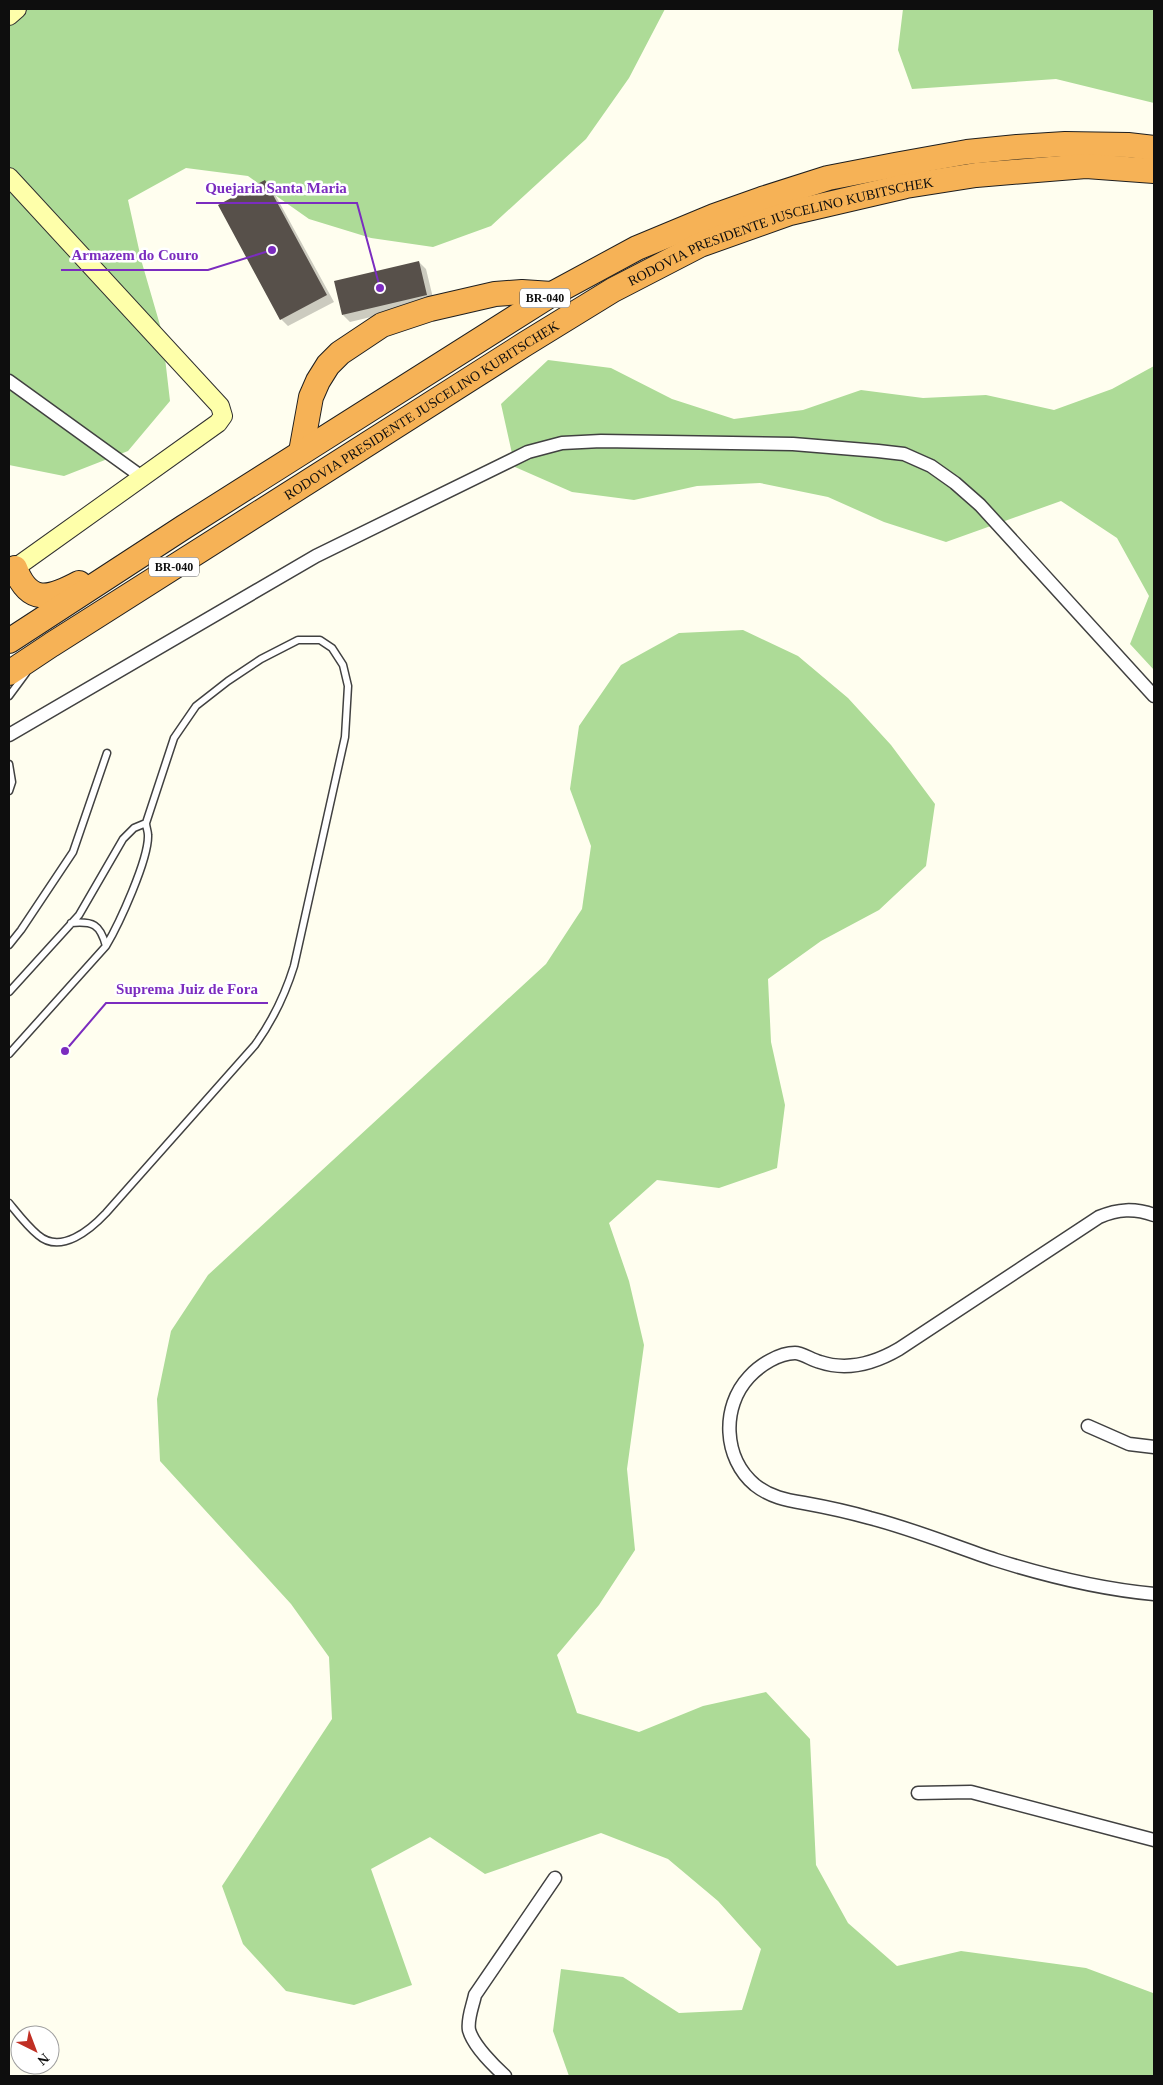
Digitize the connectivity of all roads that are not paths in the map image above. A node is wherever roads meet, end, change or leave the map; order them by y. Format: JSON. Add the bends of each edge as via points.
{"nodes":[{"id":1,"x":17,"y":9,"type":"edge"},
{"id":2,"x":9,"y":16,"type":"edge"},
{"id":3,"x":1154,"y":148,"type":"edge"},
{"id":4,"x":1154,"y":172,"type":"edge"},
{"id":5,"x":9,"y":177,"type":"edge"},
{"id":6,"x":552,"y":294,"type":"junction"},
{"id":7,"x":9,"y":381,"type":"edge"},
{"id":8,"x":301,"y":452,"type":"junction"},
{"id":9,"x":142,"y":476,"type":"junction"},
{"id":10,"x":184,"y":527,"type":"junction"},
{"id":11,"x":12,"y":571,"type":"edge"},
{"id":12,"x":9,"y":641,"type":"edge"},
{"id":13,"x":51,"y":645,"type":"junction"},
{"id":14,"x":9,"y":673,"type":"edge"},
{"id":15,"x":9,"y":696,"type":"edge"},
{"id":16,"x":1154,"y":696,"type":"edge"},
{"id":17,"x":9,"y":735,"type":"edge"},
{"id":18,"x":106,"y":753,"type":"dead end"},
{"id":19,"x":9,"y":764,"type":"edge"},
{"id":20,"x":9,"y":792,"type":"edge"},
{"id":21,"x":146,"y":823,"type":"junction"},
{"id":22,"x":71,"y":923,"type":"junction"},
{"id":23,"x":9,"y":945,"type":"edge"},
{"id":24,"x":106,"y":946,"type":"junction"},
{"id":25,"x":9,"y":992,"type":"edge"},
{"id":26,"x":9,"y":1054,"type":"edge"},
{"id":27,"x":9,"y":1203,"type":"edge"},
{"id":28,"x":1154,"y":1215,"type":"edge"},
{"id":29,"x":1088,"y":1426,"type":"dead end"},
{"id":30,"x":1154,"y":1447,"type":"edge"},
{"id":31,"x":1154,"y":1594,"type":"edge"},
{"id":32,"x":918,"y":1793,"type":"dead end"},
{"id":33,"x":1154,"y":1840,"type":"edge"},
{"id":34,"x":555,"y":1878,"type":"dead end"},
{"id":35,"x":505,"y":2076,"type":"edge"}],
"edges":[{"from":1,"to":2,"type":"street"},
{"from":3,"to":6,"type":"highway","name":"RODOVIA PRESIDENTE JUSCELINO KUBITSCHEK","number":"BR-040","via":[[1101,144],[1017,147],[967,152],[828,178],[705,219],[638,248]]},
{"from":4,"to":13,"type":"highway","name":"RODOVIA PRESIDENTE JUSCELINO KUBITSCHEK","number":"BR-040","via":[[1086,166],[976,175],[906,186],[790,213],[700,245],[613,290],[525,344]]},
{"from":5,"to":9,"type":"street","via":[[221,409],[218,423]]},
{"from":6,"to":8,"type":"highway","name":"RODOVIA PRESIDENTE JUSCELINO KUBITSCHEK","number":"BR-040"},
{"from":6,"to":8,"type":"highway","via":[[495,294],[430,309],[382,325],[328,365],[312,397]]},
{"from":7,"to":9,"type":"street"},
{"from":8,"to":10,"type":"highway","name":"RODOVIA PRESIDENTE JUSCELINO KUBITSCHEK","number":"BR-040"},
{"from":9,"to":11,"type":"street"},
{"from":10,"to":11,"type":"highway","via":[[53,594],[41,597],[33,594],[25,589]]},
{"from":10,"to":12,"type":"highway","name":"RODOVIA PRESIDENTE JUSCELINO KUBITSCHEK","number":"BR-040"},
{"from":13,"to":14,"type":"highway","name":"RODOVIA PRESIDENTE JUSCELINO KUBITSCHEK","number":"BR-040"},
{"from":13,"to":15,"type":"lane"},
{"from":16,"to":17,"type":"street","via":[[980,505],[931,466],[904,454],[793,444],[601,441],[562,443],[528,452],[316,556]]},
{"from":18,"to":23,"type":"lane","via":[[73,852]]},
{"from":19,"to":20,"type":"lane","via":[[12,782]]},
{"from":21,"to":22,"type":"lane","via":[[134,828],[123,840]]},
{"from":21,"to":24,"type":"lane","via":[[147,848],[122,917]]},
{"from":21,"to":27,"type":"lane","via":[[174,738],[196,706],[261,659],[298,640],[320,640],[332,648],[343,664],[348,686],[345,737],[294,966],[285,994],[270,1023],[255,1045],[91,1228],[68,1240],[47,1241]]},
{"from":22,"to":24,"type":"lane","via":[[94,925],[102,932]]},
{"from":22,"to":25,"type":"lane"},
{"from":24,"to":26,"type":"lane"},
{"from":28,"to":31,"type":"street","via":[[1122,1210],[1099,1217],[899,1349],[874,1361],[834,1366],[797,1353],[771,1360],[759,1367],[741,1387],[729,1425],[733,1451],[745,1474],[754,1484],[777,1498],[871,1518],[1035,1572],[1112,1589]]},
{"from":29,"to":30,"type":"street","via":[[1129,1444]]},
{"from":32,"to":33,"type":"street","via":[[971,1792]]},
{"from":34,"to":35,"type":"street","via":[[476,1995],[471,2010],[469,2030],[480,2050]]}]}
